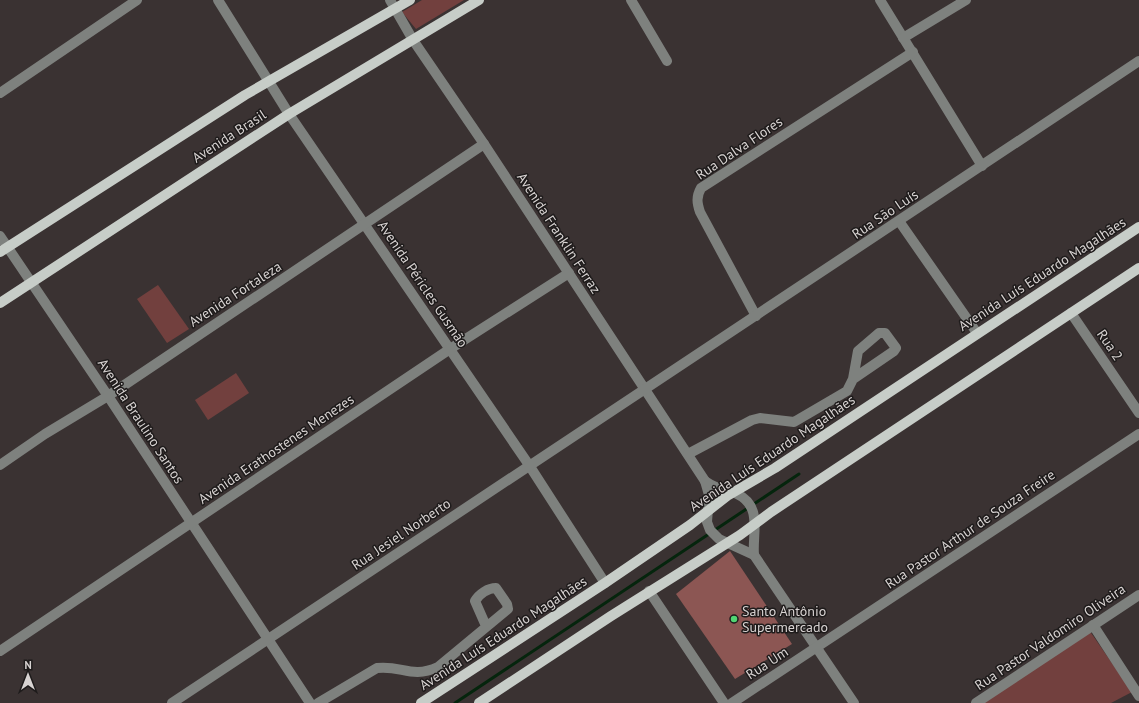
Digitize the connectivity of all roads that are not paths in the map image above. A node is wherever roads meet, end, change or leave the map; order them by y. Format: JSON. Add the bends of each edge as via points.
{"nodes":[{"id":1,"x":137,"y":0,"type":"edge"},
{"id":2,"x":218,"y":0,"type":"edge"},
{"id":3,"x":410,"y":0,"type":"edge"},
{"id":4,"x":479,"y":0,"type":"edge"},
{"id":5,"x":631,"y":0,"type":"edge"},
{"id":6,"x":880,"y":0,"type":"edge"},
{"id":7,"x":966,"y":0,"type":"edge"},
{"id":8,"x":392,"y":4,"type":"edge"},
{"id":9,"x":903,"y":38,"type":"junction"},
{"id":10,"x":413,"y":40,"type":"junction"},
{"id":11,"x":912,"y":52,"type":"junction"},
{"id":12,"x":667,"y":61,"type":"dead end"},
{"id":13,"x":1139,"y":61,"type":"edge"},
{"id":14,"x":267,"y":81,"type":"junction"},
{"id":15,"x":0,"y":93,"type":"edge"},
{"id":16,"x":289,"y":114,"type":"junction"},
{"id":17,"x":484,"y":144,"type":"junction"},
{"id":18,"x":982,"y":166,"type":"junction"},
{"id":19,"x":899,"y":221,"type":"junction"},
{"id":20,"x":366,"y":225,"type":"junction"},
{"id":21,"x":1139,"y":227,"type":"edge"},
{"id":22,"x":0,"y":236,"type":"edge"},
{"id":23,"x":4,"y":250,"type":"edge"},
{"id":24,"x":1139,"y":268,"type":"edge"},
{"id":25,"x":569,"y":273,"type":"junction"},
{"id":26,"x":32,"y":282,"type":"junction"},
{"id":27,"x":0,"y":303,"type":"edge"},
{"id":28,"x":1071,"y":313,"type":"junction"},
{"id":29,"x":756,"y":316,"type":"junction"},
{"id":30,"x":977,"y":334,"type":"junction"},
{"id":31,"x":450,"y":349,"type":"junction"},
{"id":32,"x":853,"y":379,"type":"junction"},
{"id":33,"x":645,"y":388,"type":"junction"},
{"id":34,"x":108,"y":396,"type":"junction"},
{"id":35,"x":1139,"y":413,"type":"edge"},
{"id":36,"x":1139,"y":434,"type":"edge"},
{"id":37,"x":688,"y":454,"type":"junction"},
{"id":38,"x":0,"y":465,"type":"edge"},
{"id":39,"x":530,"y":465,"type":"junction"},
{"id":40,"x":706,"y":481,"type":"junction"},
{"id":41,"x":737,"y":495,"type":"junction"},
{"id":42,"x":707,"y":511,"type":"junction"},
{"id":43,"x":755,"y":520,"type":"junction"},
{"id":44,"x":192,"y":523,"type":"junction"},
{"id":45,"x":723,"y":540,"type":"junction"},
{"id":46,"x":754,"y":556,"type":"junction"},
{"id":47,"x":605,"y":583,"type":"junction"},
{"id":48,"x":649,"y":591,"type":"junction"},
{"id":49,"x":1139,"y":595,"type":"edge"},
{"id":50,"x":1093,"y":625,"type":"junction"},
{"id":51,"x":486,"y":626,"type":"dead end"},
{"id":52,"x":268,"y":640,"type":"junction"},
{"id":53,"x":817,"y":647,"type":"junction"},
{"id":54,"x":0,"y":651,"type":"edge"},
{"id":55,"x":1139,"y":696,"type":"edge"},
{"id":56,"x":172,"y":703,"type":"edge"},
{"id":57,"x":310,"y":703,"type":"edge"},
{"id":58,"x":318,"y":703,"type":"edge"},
{"id":59,"x":421,"y":703,"type":"edge"},
{"id":60,"x":479,"y":703,"type":"edge"},
{"id":61,"x":724,"y":703,"type":"edge"},
{"id":62,"x":732,"y":703,"type":"edge"},
{"id":63,"x":854,"y":703,"type":"edge"},
{"id":64,"x":976,"y":703,"type":"edge"}],
"edges":[{"from":1,"to":15,"type":"street"},
{"from":2,"to":14,"type":"street","name":"Avenida Péricles Gusmão"},
{"from":3,"to":8,"type":"main road","name":"Avenida Brasil"},
{"from":4,"to":10,"type":"main road","name":"Avenida Brasil"},
{"from":5,"to":12,"type":"street"},
{"from":6,"to":9,"type":"street"},
{"from":7,"to":9,"type":"street"},
{"from":8,"to":10,"type":"street","name":"Avenida Franklin Ferraz"},
{"from":8,"to":14,"type":"main road","name":"Avenida Brasil"},
{"from":9,"to":11,"type":"street"},
{"from":10,"to":16,"type":"main road","name":"Avenida Brasil"},
{"from":10,"to":17,"type":"street","name":"Avenida Franklin Ferraz"},
{"from":11,"to":18,"type":"street"},
{"from":11,"to":29,"type":"street","name":"Rua Dalva Flores","via":[[702,188],[698,194],[700,212]]},
{"from":13,"to":18,"type":"street","name":"Rua São Luís"},
{"from":14,"to":16,"type":"street","name":"Avenida Péricles Gusmão"},
{"from":14,"to":23,"type":"main road","name":"Avenida Brasil"},
{"from":16,"to":20,"type":"street","name":"Avenida Péricles Gusmão"},
{"from":16,"to":26,"type":"main road","name":"Avenida Brasil"},
{"from":17,"to":20,"type":"street","name":"Avenida Fortaleza"},
{"from":17,"to":25,"type":"street","name":"Avenida Franklin Ferraz"},
{"from":18,"to":19,"type":"street","name":"Rua São Luís"},
{"from":19,"to":29,"type":"street","name":"Rua São Luís"},
{"from":19,"to":30,"type":"street"},
{"from":20,"to":31,"type":"street","name":"Avenida Péricles Gusmão"},
{"from":20,"to":34,"type":"street","name":"Avenida Fortaleza"},
{"from":21,"to":30,"type":"main road","name":"Avenida Luís Eduardo Magalhães"},
{"from":22,"to":23,"type":"street","name":"Avenida Braulino Santos"},
{"from":23,"to":26,"type":"street","name":"Avenida Braulino Santos"},
{"from":24,"to":28,"type":"main road"},
{"from":25,"to":31,"type":"street","name":"Avenida Erathostenes Menezes"},
{"from":25,"to":33,"type":"street","name":"Avenida Franklin Ferraz"},
{"from":26,"to":27,"type":"main road","name":"Avenida Brasil"},
{"from":26,"to":34,"type":"street","name":"Avenida Braulino Santos"},
{"from":28,"to":35,"type":"street","name":"Rua 2"},
{"from":28,"to":43,"type":"main road"},
{"from":29,"to":33,"type":"street","name":"Rua São Luís"},
{"from":30,"to":41,"type":"main road","name":"Avenida Luís Eduardo Magalhães"},
{"from":31,"to":39,"type":"street","name":"Avenida Péricles Gusmão"},
{"from":31,"to":44,"type":"street","name":"Avenida Erathostenes Menezes"},
{"from":32,"to":32,"type":"street","via":[[894,351],[896,348],[885,333],[879,333],[858,351]]},
{"from":32,"to":37,"type":"street","via":[[847,391],[802,419],[794,422],[760,418],[752,420]]},
{"from":33,"to":37,"type":"street","name":"Avenida Franklin Ferraz"},
{"from":33,"to":39,"type":"street","name":"Rua Jesiel Norberto"},
{"from":34,"to":38,"type":"street","name":"Avenida Fortaleza"},
{"from":34,"to":44,"type":"street","name":"Avenida Braulino Santos"},
{"from":36,"to":53,"type":"street","name":"Rua Pastor Arthur de Souza Freire"},
{"from":37,"to":40,"type":"street","name":"Avenida Franklin Ferraz"},
{"from":39,"to":47,"type":"street","name":"Avenida Péricles Gusmão"},
{"from":39,"to":52,"type":"street","name":"Rua Jesiel Norberto"},
{"from":40,"to":41,"type":"street","via":[[718,490]]},
{"from":40,"to":42,"type":"street","via":[[709,496]]},
{"from":41,"to":42,"type":"main road","name":"Avenida Luís Eduardo Magalhães"},
{"from":41,"to":43,"type":"street","via":[[750,505]]},
{"from":42,"to":45,"type":"street","via":[[710,530]]},
{"from":42,"to":47,"type":"main road","name":"Avenida Luís Eduardo Magalhães"},
{"from":43,"to":45,"type":"main road"},
{"from":43,"to":46,"type":"street"},
{"from":44,"to":52,"type":"street","name":"Avenida Braulino Santos"},
{"from":44,"to":54,"type":"street","name":"Avenida Erathostenes Menezes"},
{"from":45,"to":46,"type":"street"},
{"from":45,"to":48,"type":"main road"},
{"from":46,"to":53,"type":"street"},
{"from":47,"to":59,"type":"main road","name":"Avenida Luís Eduardo Magalhães"},
{"from":48,"to":60,"type":"main road"},
{"from":48,"to":61,"type":"street"},
{"from":49,"to":50,"type":"street","name":"Rua Pastor Valdomiro Oliveira"},
{"from":50,"to":55,"type":"street"},
{"from":50,"to":64,"type":"street","name":"Rua Pastor Valdomiro Oliveira"},
{"from":51,"to":58,"type":"street","via":[[438,667],[428,672],[415,673],[387,666],[377,668]]},
{"from":52,"to":56,"type":"street","name":"Rua Jesiel Norberto"},
{"from":52,"to":57,"type":"street","name":"Avenida Braulino Santos"},
{"from":53,"to":62,"type":"street","name":"Rua Um"},
{"from":53,"to":63,"type":"street"}]}
